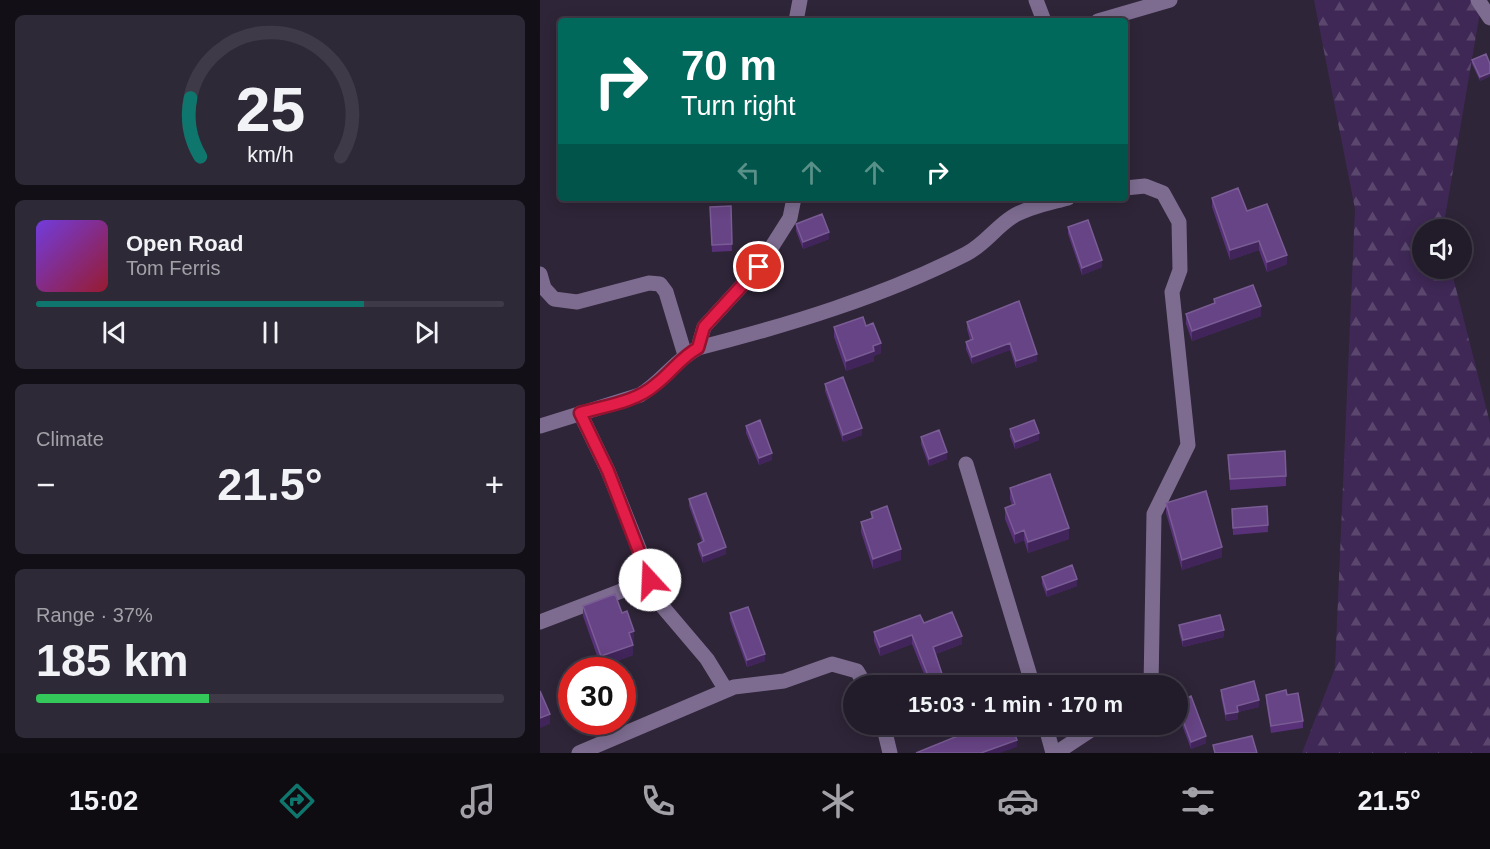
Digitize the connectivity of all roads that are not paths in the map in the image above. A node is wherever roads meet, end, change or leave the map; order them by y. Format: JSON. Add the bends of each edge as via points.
{"nodes":[{"id":1,"x":800,"y":0,"type":"edge"},
{"id":2,"x":1036,"y":0,"type":"edge"},
{"id":3,"x":1170,"y":0,"type":"edge"},
{"id":4,"x":1478,"y":0,"type":"edge"},
{"id":5,"x":797,"y":18,"type":"edge"},
{"id":6,"x":1043,"y":18,"type":"edge"},
{"id":7,"x":1108,"y":18,"type":"edge"},
{"id":8,"x":1490,"y":18,"type":"edge"},
{"id":9,"x":1128,"y":188,"type":"edge"},
{"id":10,"x":793,"y":201,"type":"edge"},
{"id":11,"x":1059,"y":201,"type":"edge"},
{"id":12,"x":540,"y":274,"type":"edge"},
{"id":13,"x":692,"y":352,"type":"junction"},
{"id":14,"x":580,"y":413,"type":"junction"},
{"id":15,"x":540,"y":426,"type":"edge"},
{"id":16,"x":966,"y":465,"type":"dead end"},
{"id":17,"x":650,"y":580,"type":"junction"},
{"id":18,"x":540,"y":622,"type":"edge"},
{"id":19,"x":859,"y":675,"type":"edge"},
{"id":20,"x":1030,"y":675,"type":"edge"},
{"id":21,"x":1151,"y":675,"type":"edge"},
{"id":22,"x":726,"y":690,"type":"junction"},
{"id":23,"x":886,"y":735,"type":"edge"},
{"id":24,"x":1048,"y":735,"type":"edge"},
{"id":25,"x":1083,"y":735,"type":"edge"},
{"id":26,"x":579,"y":753,"type":"edge"},
{"id":27,"x":890,"y":753,"type":"edge"},
{"id":28,"x":1054,"y":753,"type":"edge"}],
"edges":[{"from":1,"to":5,"type":"street"},
{"from":2,"to":6,"type":"street"},
{"from":3,"to":7,"type":"street"},
{"from":4,"to":8,"type":"street"},
{"from":9,"to":21,"type":"street","via":[[1144,186],[1163,193],[1179,222],[1180,270],[1172,292],[1188,445],[1154,514]]},
{"from":10,"to":13,"type":"street","via":[[790,218],[759,267],[704,327]]},
{"from":11,"to":13,"type":"street","via":[[1011,218],[966,254],[890,288]]},
{"from":12,"to":13,"type":"street","via":[[544,288],[554,299],[577,303],[649,283],[660,284]]},
{"from":13,"to":14,"type":"street","via":[[640,395]]},
{"from":14,"to":15,"type":"street"},
{"from":14,"to":17,"type":"street","via":[[608,471]]},
{"from":16,"to":20,"type":"street"},
{"from":17,"to":18,"type":"street"},
{"from":17,"to":22,"type":"street","via":[[662,606],[707,659]]},
{"from":19,"to":22,"type":"street","via":[[832,664],[784,681]]},
{"from":22,"to":26,"type":"street"},
{"from":23,"to":27,"type":"street"},
{"from":24,"to":28,"type":"street"},
{"from":25,"to":28,"type":"street"}]}
